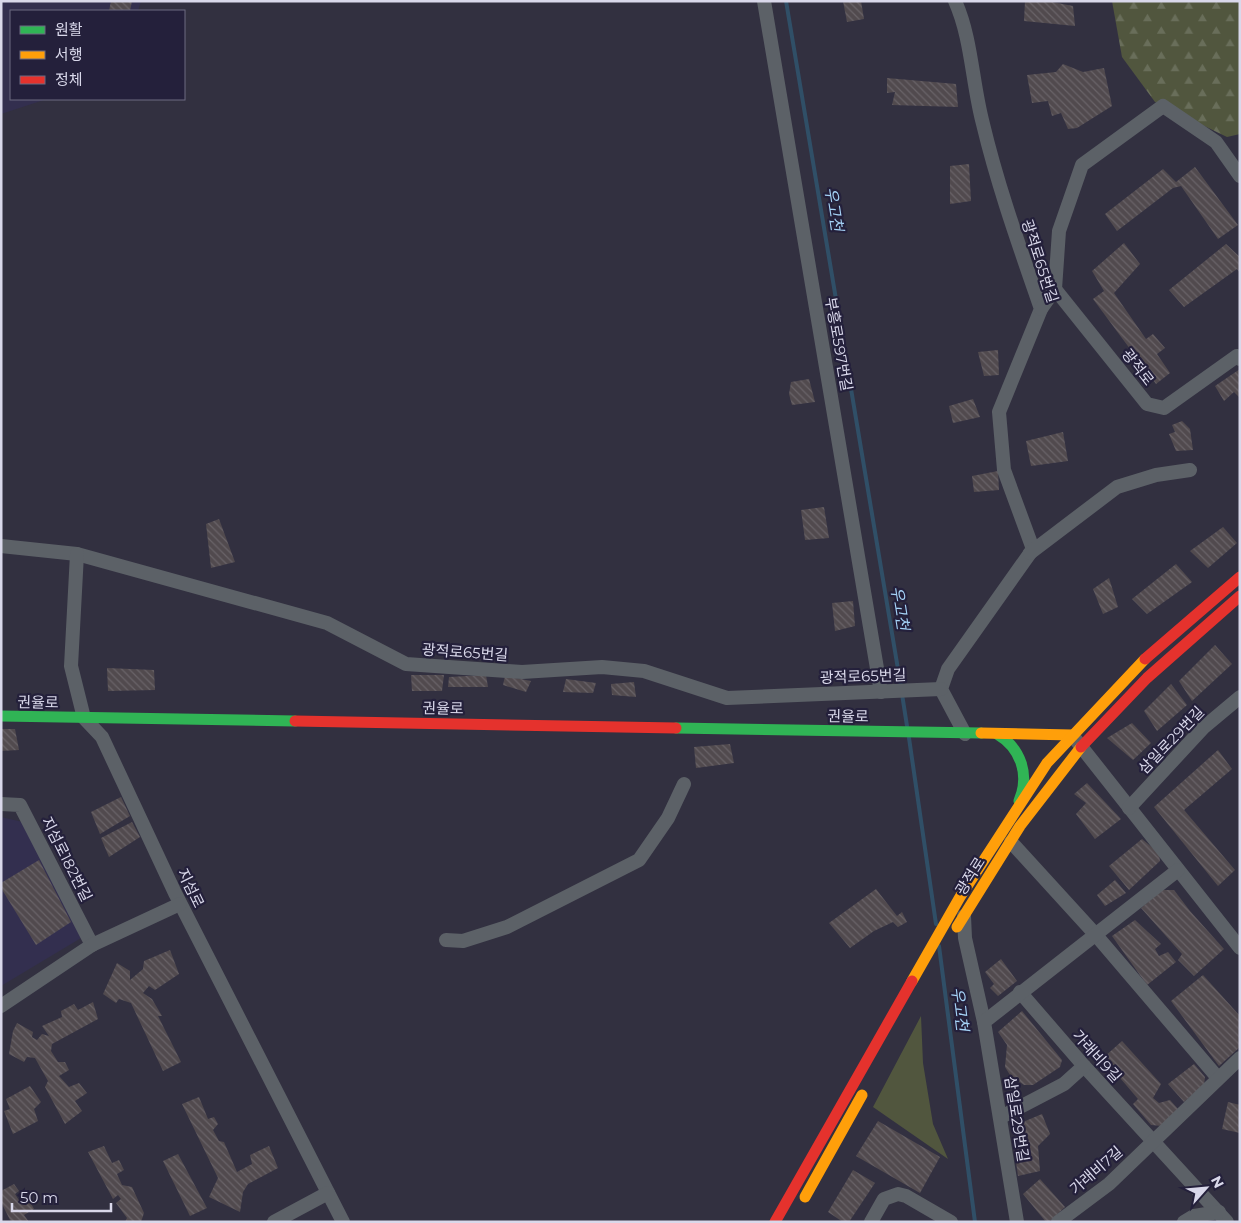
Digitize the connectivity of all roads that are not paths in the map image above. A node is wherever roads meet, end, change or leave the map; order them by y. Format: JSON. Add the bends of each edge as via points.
{"nodes":[{"id":1,"x":764,"y":1,"type":"edge"},
{"id":2,"x":955,"y":1,"type":"edge"},
{"id":3,"x":1240,"y":176,"type":"edge"},
{"id":4,"x":1055,"y":289,"type":"junction"},
{"id":5,"x":1042,"y":309,"type":"junction"},
{"id":6,"x":1239,"y":357,"type":"edge"},
{"id":7,"x":1190,"y":470,"type":"dead end"},
{"id":8,"x":1,"y":546,"type":"edge"},
{"id":9,"x":1030,"y":553,"type":"junction"},
{"id":10,"x":77,"y":554,"type":"junction"},
{"id":11,"x":1240,"y":576,"type":"edge"},
{"id":12,"x":1240,"y":596,"type":"edge"},
{"id":13,"x":941,"y":688,"type":"junction"},
{"id":14,"x":886,"y":692,"type":"junction"},
{"id":15,"x":1240,"y":697,"type":"edge"},
{"id":16,"x":1,"y":716,"type":"edge"},
{"id":17,"x":84,"y":718,"type":"junction"},
{"id":18,"x":965,"y":734,"type":"junction"},
{"id":19,"x":996,"y":734,"type":"junction"},
{"id":20,"x":1072,"y":735,"type":"junction"},
{"id":21,"x":1082,"y":747,"type":"junction"},
{"id":22,"x":684,"y":784,"type":"dead end"},
{"id":23,"x":1,"y":804,"type":"edge"},
{"id":24,"x":1129,"y":808,"type":"junction"},
{"id":25,"x":1015,"y":809,"type":"junction"},
{"id":26,"x":1010,"y":842,"type":"junction"},
{"id":27,"x":1178,"y":870,"type":"junction"},
{"id":28,"x":180,"y":904,"type":"junction"},
{"id":29,"x":957,"y":922,"type":"junction"},
{"id":30,"x":1095,"y":934,"type":"junction"},
{"id":31,"x":446,"y":940,"type":"dead end"},
{"id":32,"x":92,"y":945,"type":"junction"},
{"id":33,"x":1240,"y":948,"type":"edge"},
{"id":34,"x":943,"y":950,"type":"dead end"},
{"id":35,"x":925,"y":970,"type":"junction"},
{"id":36,"x":1020,"y":992,"type":"junction"},
{"id":37,"x":1,"y":1006,"type":"edge"},
{"id":38,"x":984,"y":1022,"type":"junction"},
{"id":39,"x":902,"y":1023,"type":"dead end"},
{"id":40,"x":1240,"y":1058,"type":"edge"},
{"id":41,"x":1084,"y":1066,"type":"junction"},
{"id":42,"x":1218,"y":1078,"type":"junction"},
{"id":43,"x":870,"y":1082,"type":"dead end"},
{"id":44,"x":1001,"y":1117,"type":"junction"},
{"id":45,"x":1152,"y":1140,"type":"junction"},
{"id":46,"x":328,"y":1194,"type":"junction"},
{"id":47,"x":800,"y":1205,"type":"dead end"},
{"id":48,"x":1223,"y":1217,"type":"edge"},
{"id":49,"x":274,"y":1222,"type":"edge"},
{"id":50,"x":343,"y":1222,"type":"edge"},
{"id":51,"x":775,"y":1222,"type":"edge"},
{"id":52,"x":871,"y":1222,"type":"edge"},
{"id":53,"x":951,"y":1222,"type":"edge"},
{"id":54,"x":1017,"y":1222,"type":"edge"},
{"id":55,"x":1058,"y":1222,"type":"edge"},
{"id":56,"x":1184,"y":1222,"type":"edge"}],
"edges":[{"from":1,"to":14,"type":"street","name":"부흥로597번길"},
{"from":2,"to":5,"type":"street","name":"광적로65번길","via":[[963,19],[982,122],[1003,200]]},
{"from":3,"to":4,"type":"street","via":[[1216,142],[1163,106],[1082,165],[1059,231]]},
{"from":4,"to":5,"type":"street"},
{"from":4,"to":6,"type":"street","name":"광적로","via":[[1147,404],[1164,408]]},
{"from":5,"to":9,"type":"street","name":"광적로65번길","via":[[999,412],[1004,470],[1033,549]]},
{"from":7,"to":9,"type":"street","via":[[1156,475],[1117,487]]},
{"from":8,"to":10,"type":"street","name":"광적로65번길"},
{"from":9,"to":13,"type":"street","via":[[948,669]]},
{"from":10,"to":14,"type":"street","name":"광적로65번길","via":[[327,623],[406,664],[522,672],[602,667],[644,672],[727,698]]},
{"from":10,"to":17,"type":"street","name":"지섬로","via":[[71,666]]},
{"from":11,"to":20,"type":"main road","name":"광적로","via":[[1133,669]]},
{"from":12,"to":21,"type":"main road","name":"광적로","via":[[1134,691]]},
{"from":13,"to":14,"type":"street","name":"광적로65번길"},
{"from":13,"to":18,"type":"street"},
{"from":15,"to":24,"type":"street","name":"삼일로29번길","via":[[1203,728]]},
{"from":16,"to":17,"type":"main road","name":"권율로"},
{"from":17,"to":18,"type":"main road","name":"권율로","via":[[131,716]]},
{"from":17,"to":28,"type":"street","name":"지섬로","via":[[102,737]]},
{"from":18,"to":19,"type":"main road"},
{"from":19,"to":20,"type":"main road"},
{"from":19,"to":25,"type":"main road","via":[[1008,740],[1017,751],[1022,768],[1023,794]]},
{"from":20,"to":21,"type":"street"},
{"from":20,"to":25,"type":"main road","name":"광적로","via":[[1047,763]]},
{"from":21,"to":24,"type":"street"},
{"from":21,"to":26,"type":"main road","name":"광적로","via":[[1062,769]]},
{"from":22,"to":31,"type":"street","via":[[668,818],[639,860],[507,927],[463,941]]},
{"from":23,"to":32,"type":"street","name":"지섬로182번길","via":[[20,805]]},
{"from":24,"to":27,"type":"street"},
{"from":25,"to":29,"type":"main road","name":"광적로"},
{"from":26,"to":29,"type":"main road","name":"광적로"},
{"from":26,"to":30,"type":"street"},
{"from":27,"to":30,"type":"street"},
{"from":27,"to":33,"type":"street"},
{"from":28,"to":32,"type":"street"},
{"from":28,"to":46,"type":"street","name":"지섬로"},
{"from":29,"to":35,"type":"main road"},
{"from":29,"to":38,"type":"street","name":"삼일로29번길","via":[[965,938]]},
{"from":30,"to":36,"type":"street"},
{"from":30,"to":42,"type":"street"},
{"from":32,"to":37,"type":"street"},
{"from":34,"to":35,"type":"main road"},
{"from":35,"to":39,"type":"main road"},
{"from":35,"to":51,"type":"main road"},
{"from":36,"to":38,"type":"street"},
{"from":36,"to":41,"type":"street","name":"가래비9길"},
{"from":38,"to":44,"type":"street","name":"삼일로29번길"},
{"from":40,"to":42,"type":"street"},
{"from":41,"to":44,"type":"street","via":[[1064,1084]]},
{"from":41,"to":45,"type":"street","name":"가래비9길"},
{"from":42,"to":45,"type":"street"},
{"from":43,"to":47,"type":"main road"},
{"from":44,"to":54,"type":"street","name":"삼일로29번길"},
{"from":45,"to":48,"type":"street","name":"가래비9길"},
{"from":45,"to":55,"type":"street","name":"가래비7길","via":[[1109,1184]]},
{"from":46,"to":49,"type":"street"},
{"from":46,"to":50,"type":"street","name":"지섬로"},
{"from":48,"to":56,"type":"street","via":[[1194,1216]]},
{"from":52,"to":53,"type":"street","via":[[884,1199],[898,1194]]}]}
